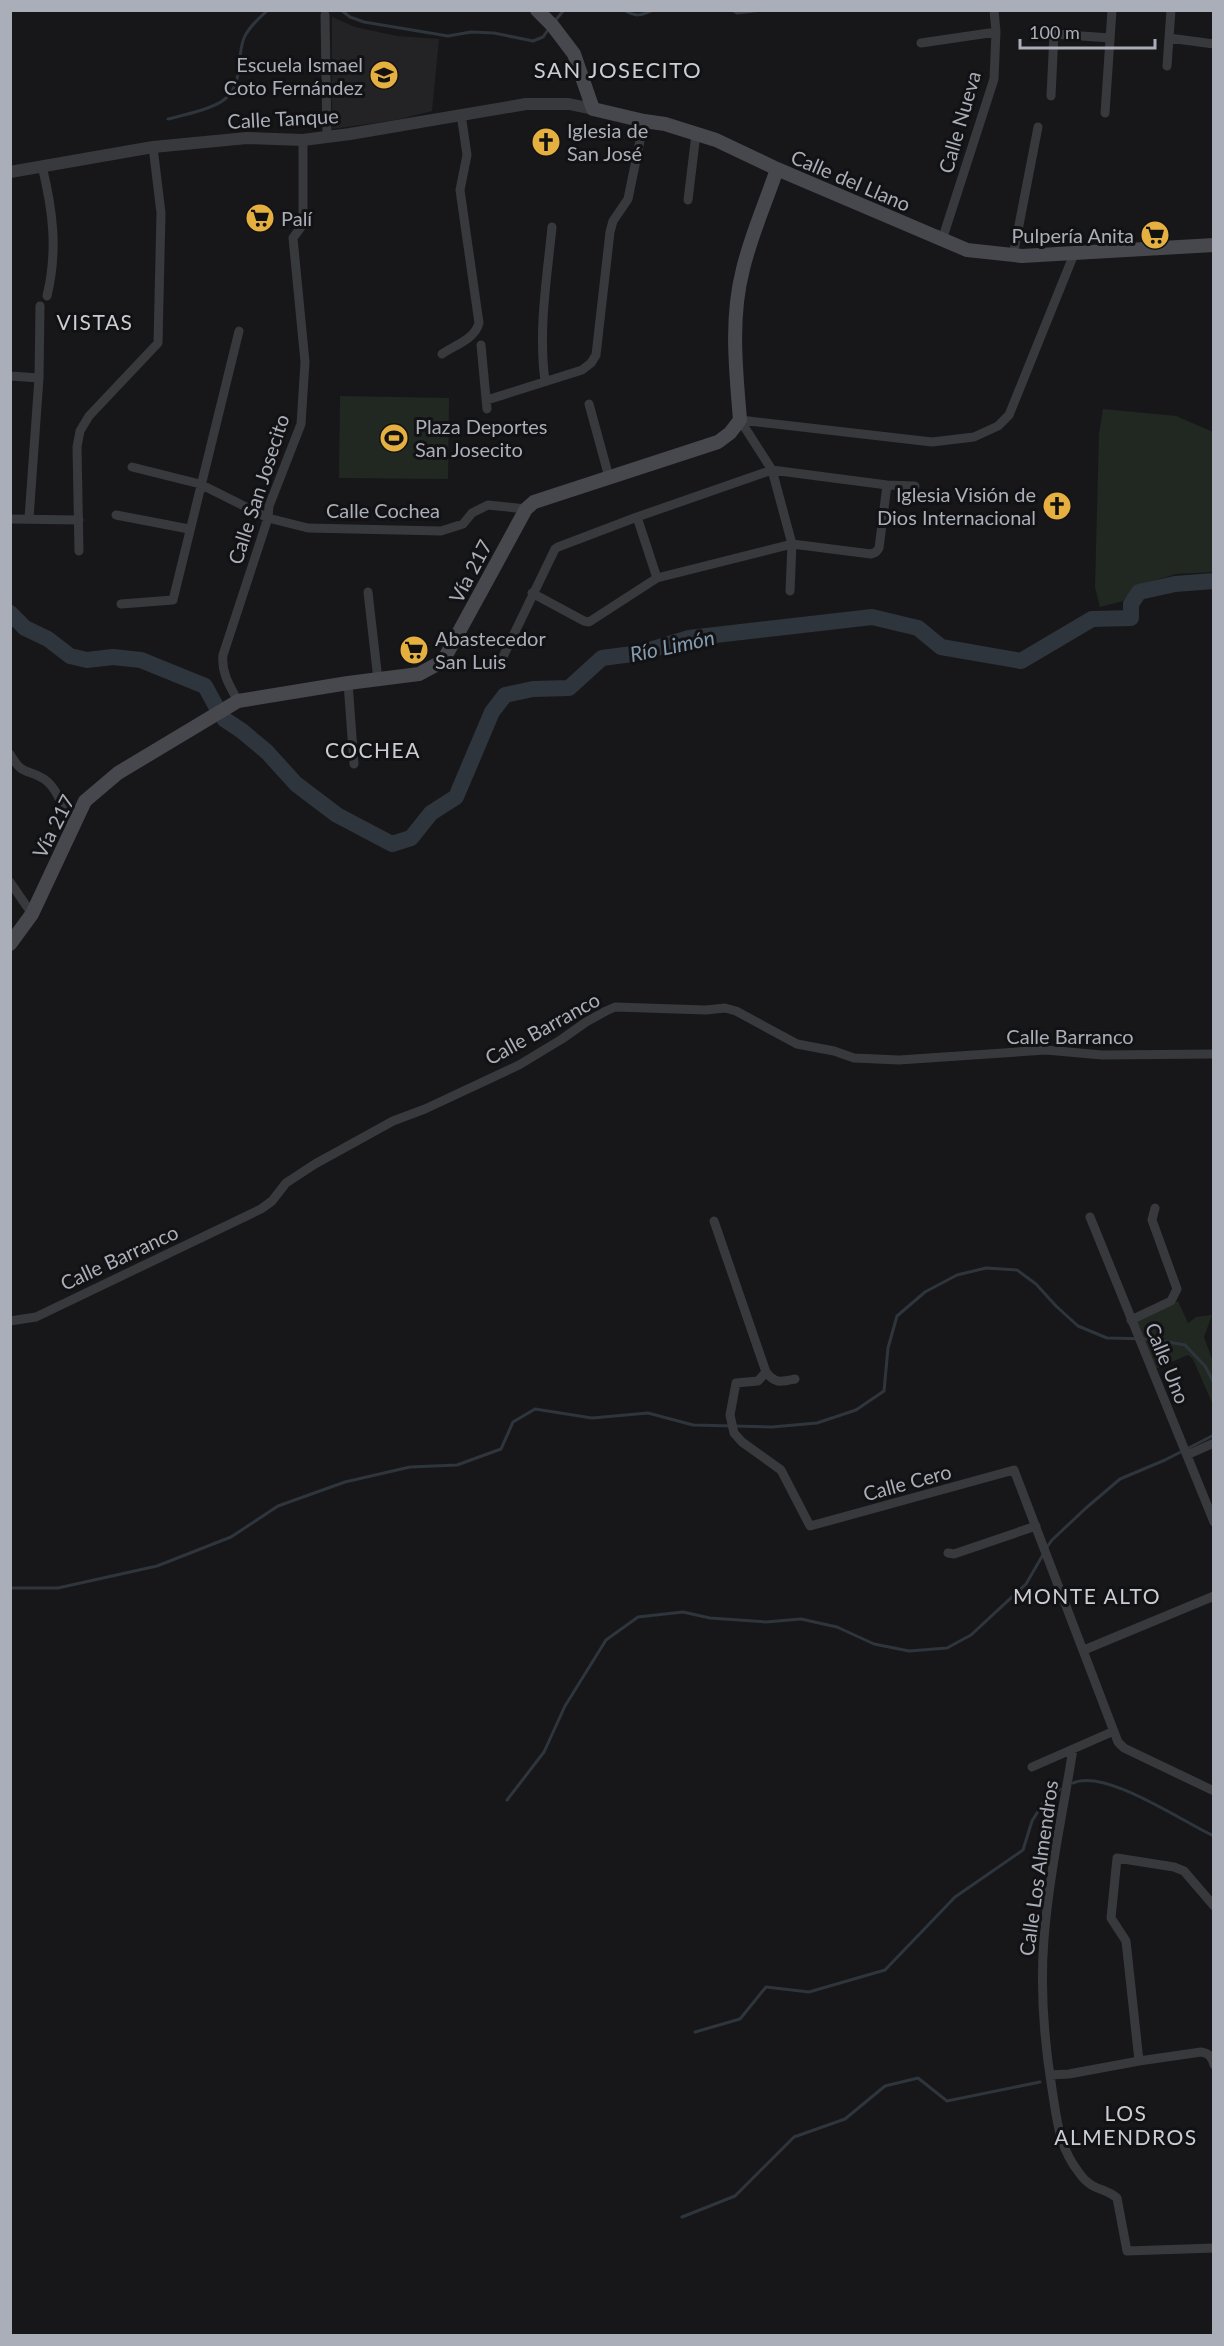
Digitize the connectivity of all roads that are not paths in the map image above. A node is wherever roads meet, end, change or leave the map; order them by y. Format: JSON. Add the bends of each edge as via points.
{"nodes":[{"id":1,"x":537,"y":10,"type":"edge"},
{"id":2,"x":994,"y":10,"type":"edge"},
{"id":3,"x":1112,"y":10,"type":"edge"},
{"id":4,"x":1171,"y":10,"type":"edge"},
{"id":5,"x":325,"y":15,"type":"dead end"},
{"id":6,"x":996,"y":32,"type":"junction"},
{"id":7,"x":1110,"y":38,"type":"junction"},
{"id":8,"x":1169,"y":38,"type":"junction"},
{"id":9,"x":921,"y":43,"type":"dead end"},
{"id":10,"x":1214,"y":44,"type":"edge"},
{"id":11,"x":1167,"y":66,"type":"dead end"},
{"id":12,"x":1051,"y":96,"type":"dead end"},
{"id":13,"x":593,"y":109,"type":"junction"},
{"id":14,"x":1105,"y":113,"type":"dead end"},
{"id":15,"x":461,"y":114,"type":"junction"},
{"id":16,"x":644,"y":121,"type":"junction"},
{"id":17,"x":1038,"y":126,"type":"dead end"},
{"id":18,"x":696,"y":134,"type":"junction"},
{"id":19,"x":327,"y":136,"type":"junction"},
{"id":20,"x":303,"y":140,"type":"junction"},
{"id":21,"x":153,"y":147,"type":"junction"},
{"id":22,"x":42,"y":166,"type":"junction"},
{"id":23,"x":777,"y":169,"type":"junction"},
{"id":24,"x":10,"y":171,"type":"edge"},
{"id":25,"x":688,"y":200,"type":"dead end"},
{"id":26,"x":552,"y":227,"type":"dead end"},
{"id":27,"x":942,"y":240,"type":"junction"},
{"id":28,"x":1214,"y":245,"type":"edge"},
{"id":29,"x":1074,"y":254,"type":"junction"},
{"id":30,"x":1013,"y":256,"type":"junction"},
{"id":31,"x":47,"y":296,"type":"dead end"},
{"id":32,"x":40,"y":306,"type":"dead end"},
{"id":33,"x":239,"y":331,"type":"dead end"},
{"id":34,"x":481,"y":345,"type":"dead end"},
{"id":35,"x":442,"y":354,"type":"dead end"},
{"id":36,"x":10,"y":376,"type":"edge"},
{"id":37,"x":39,"y":378,"type":"junction"},
{"id":38,"x":545,"y":381,"type":"junction"},
{"id":39,"x":589,"y":404,"type":"dead end"},
{"id":40,"x":741,"y":420,"type":"junction"},
{"id":41,"x":132,"y":467,"type":"dead end"},
{"id":42,"x":772,"y":470,"type":"junction"},
{"id":43,"x":609,"y":477,"type":"junction"},
{"id":44,"x":200,"y":484,"type":"junction"},
{"id":45,"x":887,"y":486,"type":"junction"},
{"id":46,"x":915,"y":486,"type":"dead end"},
{"id":47,"x":526,"y":509,"type":"junction"},
{"id":48,"x":116,"y":515,"type":"dead end"},
{"id":49,"x":637,"y":517,"type":"junction"},
{"id":50,"x":29,"y":518,"type":"junction"},
{"id":51,"x":268,"y":518,"type":"junction"},
{"id":52,"x":10,"y":519,"type":"edge"},
{"id":53,"x":79,"y":520,"type":"junction"},
{"id":54,"x":189,"y":529,"type":"junction"},
{"id":55,"x":792,"y":544,"type":"junction"},
{"id":56,"x":79,"y":551,"type":"dead end"},
{"id":57,"x":657,"y":578,"type":"junction"},
{"id":58,"x":790,"y":591,"type":"dead end"},
{"id":59,"x":368,"y":592,"type":"dead end"},
{"id":60,"x":532,"y":593,"type":"junction"},
{"id":61,"x":121,"y":604,"type":"dead end"},
{"id":62,"x":500,"y":663,"type":"dead end"},
{"id":63,"x":378,"y":680,"type":"junction"},
{"id":64,"x":348,"y":683,"type":"junction"},
{"id":65,"x":238,"y":701,"type":"junction"},
{"id":66,"x":10,"y":754,"type":"edge"},
{"id":67,"x":354,"y":764,"type":"dead end"},
{"id":68,"x":72,"y":830,"type":"junction"},
{"id":69,"x":10,"y":882,"type":"edge"},
{"id":70,"x":32,"y":914,"type":"junction"},
{"id":71,"x":10,"y":944,"type":"edge"},
{"id":72,"x":1214,"y":1054,"type":"edge"},
{"id":73,"x":1155,"y":1208,"type":"dead end"},
{"id":74,"x":1090,"y":1217,"type":"dead end"},
{"id":75,"x":714,"y":1221,"type":"dead end"},
{"id":76,"x":1131,"y":1320,"type":"junction"},
{"id":77,"x":10,"y":1321,"type":"edge"},
{"id":78,"x":766,"y":1372,"type":"junction"},
{"id":79,"x":795,"y":1379,"type":"dead end"},
{"id":80,"x":1214,"y":1443,"type":"edge"},
{"id":81,"x":1187,"y":1455,"type":"junction"},
{"id":82,"x":1214,"y":1522,"type":"edge"},
{"id":83,"x":1036,"y":1526,"type":"junction"},
{"id":84,"x":948,"y":1553,"type":"dead end"},
{"id":85,"x":1214,"y":1596,"type":"edge"},
{"id":86,"x":1084,"y":1650,"type":"junction"},
{"id":87,"x":1114,"y":1731,"type":"junction"},
{"id":88,"x":1073,"y":1749,"type":"junction"},
{"id":89,"x":1032,"y":1767,"type":"dead end"},
{"id":90,"x":1214,"y":1791,"type":"edge"},
{"id":91,"x":1214,"y":1906,"type":"edge"},
{"id":92,"x":1139,"y":2061,"type":"junction"},
{"id":93,"x":1214,"y":2065,"type":"edge"},
{"id":94,"x":1050,"y":2075,"type":"junction"},
{"id":95,"x":1214,"y":2247,"type":"edge"}],
"edges":[{"from":1,"to":13,"type":"main road","via":[[574,54]]},
{"from":2,"to":6,"type":"street","name":"Calle Nueva"},
{"from":3,"to":7,"type":"street"},
{"from":4,"to":8,"type":"street"},
{"from":5,"to":19,"type":"street"},
{"from":6,"to":9,"type":"street"},
{"from":6,"to":27,"type":"street","name":"Calle Nueva","via":[[994,79]]},
{"from":7,"to":12,"type":"street","via":[[1054,34]]},
{"from":7,"to":14,"type":"street"},
{"from":8,"to":10,"type":"street"},
{"from":8,"to":11,"type":"street"},
{"from":13,"to":15,"type":"street","name":"Calle Tanque","via":[[569,104],[526,104]]},
{"from":13,"to":16,"type":"main road","name":"Calle del Llano"},
{"from":15,"to":19,"type":"street","name":"Calle Tanque"},
{"from":15,"to":35,"type":"street","via":[[467,155],[460,190],[479,324],[469,338]]},
{"from":16,"to":18,"type":"main road","name":"Calle del Llano"},
{"from":16,"to":38,"type":"street","via":[[628,200],[613,220],[610,232],[596,355],[582,370]]},
{"from":17,"to":30,"type":"street"},
{"from":18,"to":23,"type":"main road","name":"Calle del Llano"},
{"from":18,"to":25,"type":"street"},
{"from":19,"to":20,"type":"street","name":"Calle Tanque"},
{"from":20,"to":21,"type":"street","name":"Calle Tanque","via":[[247,138]]},
{"from":20,"to":51,"type":"street","name":"Calle San Josecito","via":[[303,214],[301,227],[293,238],[305,362],[301,424],[269,506]]},
{"from":21,"to":22,"type":"street","name":"Calle Tanque"},
{"from":21,"to":53,"type":"street","via":[[161,213],[158,343],[89,416],[80,431]]},
{"from":22,"to":24,"type":"street","name":"Calle Tanque"},
{"from":22,"to":31,"type":"street","via":[[54,230],[53,271]]},
{"from":23,"to":27,"type":"main road","name":"Calle del Llano"},
{"from":23,"to":40,"type":"main road","via":[[742,270],[735,359]]},
{"from":26,"to":38,"type":"street","via":[[542,331]]},
{"from":27,"to":30,"type":"main road","name":"Calle del Llano","via":[[967,249]]},
{"from":28,"to":29,"type":"main road","name":"Calle del Llano"},
{"from":29,"to":30,"type":"main road","name":"Calle del Llano"},
{"from":29,"to":40,"type":"street","via":[[1009,415],[998,426],[974,437],[932,442]]},
{"from":32,"to":37,"type":"street"},
{"from":33,"to":44,"type":"street"},
{"from":34,"to":38,"type":"street","via":[[487,404]]},
{"from":36,"to":37,"type":"street"},
{"from":37,"to":50,"type":"street"},
{"from":39,"to":43,"type":"street"},
{"from":40,"to":42,"type":"street"},
{"from":40,"to":43,"type":"main road","via":[[718,442]]},
{"from":41,"to":44,"type":"street","name":"Calle Cochea"},
{"from":42,"to":45,"type":"street"},
{"from":42,"to":49,"type":"street"},
{"from":42,"to":55,"type":"street"},
{"from":43,"to":47,"type":"main road","via":[[534,502]]},
{"from":44,"to":51,"type":"street","name":"Calle Cochea"},
{"from":44,"to":54,"type":"street"},
{"from":45,"to":46,"type":"street"},
{"from":45,"to":55,"type":"street","via":[[876,552]]},
{"from":47,"to":51,"type":"street","name":"Calle Cochea","via":[[488,505],[472,513],[463,524],[441,531],[308,528]]},
{"from":47,"to":63,"type":"main road","name":"Vía 217","via":[[443,661],[418,674]]},
{"from":48,"to":54,"type":"street"},
{"from":49,"to":57,"type":"street"},
{"from":49,"to":60,"type":"street","via":[[555,549]]},
{"from":50,"to":52,"type":"street"},
{"from":50,"to":53,"type":"street"},
{"from":51,"to":65,"type":"street","name":"Calle San Josecito","via":[[223,655],[224,675]]},
{"from":53,"to":56,"type":"street"},
{"from":54,"to":61,"type":"street","via":[[173,600]]},
{"from":55,"to":57,"type":"street"},
{"from":55,"to":58,"type":"street"},
{"from":57,"to":60,"type":"street","via":[[589,622]]},
{"from":59,"to":63,"type":"street"},
{"from":60,"to":62,"type":"street"},
{"from":63,"to":64,"type":"main road","name":"Vía 217"},
{"from":64,"to":65,"type":"main road","name":"Vía 217"},
{"from":64,"to":67,"type":"street"},
{"from":65,"to":68,"type":"main road","name":"Vía 217","via":[[99,787],[86,801]]},
{"from":66,"to":68,"type":"street","via":[[23,772],[44,779],[54,790]]},
{"from":68,"to":70,"type":"main road","name":"Vía 217"},
{"from":69,"to":70,"type":"street"},
{"from":70,"to":71,"type":"main road","name":"Vía 217"},
{"from":72,"to":77,"type":"street","name":"Calle Barranco","via":[[1102,1055],[1046,1050],[898,1060],[854,1058],[797,1044],[725,1008],[615,1007],[519,1065],[368,1134],[286,1183],[273,1201],[261,1209],[36,1317]]},
{"from":73,"to":76,"type":"street","via":[[1152,1220],[1177,1289],[1171,1301]]},
{"from":74,"to":76,"type":"street","name":"Calle Uno"},
{"from":75,"to":78,"type":"street"},
{"from":76,"to":81,"type":"street","name":"Calle Uno"},
{"from":78,"to":79,"type":"street","via":[[773,1381]]},
{"from":78,"to":83,"type":"street","name":"Calle Cero","via":[[758,1381],[736,1383],[731,1427],[742,1442],[782,1470],[810,1526],[1014,1470]]},
{"from":80,"to":81,"type":"street"},
{"from":81,"to":82,"type":"street","name":"Calle Uno"},
{"from":83,"to":84,"type":"street"},
{"from":83,"to":86,"type":"street"},
{"from":85,"to":86,"type":"street"},
{"from":86,"to":87,"type":"street"},
{"from":87,"to":88,"type":"street"},
{"from":87,"to":90,"type":"street","via":[[1124,1748]]},
{"from":88,"to":89,"type":"street"},
{"from":88,"to":94,"type":"street","name":"Calle Los Almendros","via":[[1044,1939],[1042,2003]]},
{"from":91,"to":92,"type":"street","via":[[1184,1871],[1117,1858],[1111,1918],[1126,1941]]},
{"from":92,"to":93,"type":"street","via":[[1202,2052],[1211,2057]]},
{"from":92,"to":94,"type":"street"},
{"from":94,"to":95,"type":"street","name":"Calle Los Almendros","via":[[1060,2140],[1089,2186],[1117,2198],[1127,2251]]}]}
